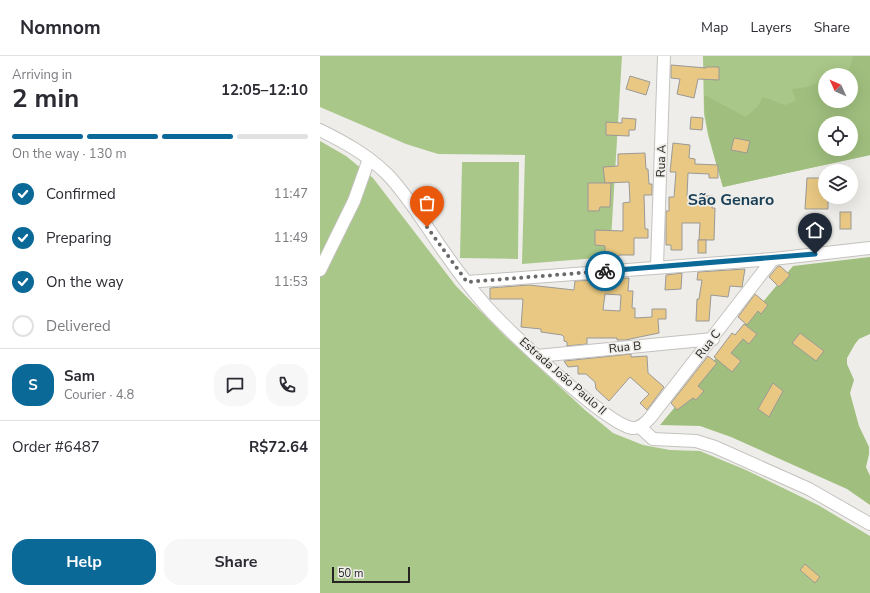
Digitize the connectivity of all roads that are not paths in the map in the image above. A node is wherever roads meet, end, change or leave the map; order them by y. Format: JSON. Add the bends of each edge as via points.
{"nodes":[{"id":1,"x":664,"y":56,"type":"edge"},
{"id":2,"x":320,"y":130,"type":"edge"},
{"id":3,"x":369,"y":159,"type":"junction"},
{"id":4,"x":870,"y":248,"type":"edge"},
{"id":5,"x":773,"y":258,"type":"junction"},
{"id":6,"x":657,"y":266,"type":"junction"},
{"id":7,"x":320,"y":270,"type":"edge"},
{"id":8,"x":467,"y":282,"type":"junction"},
{"id":9,"x":713,"y":339,"type":"junction"},
{"id":10,"x":538,"y":356,"type":"junction"},
{"id":11,"x":640,"y":427,"type":"junction"},
{"id":12,"x":870,"y":524,"type":"edge"}],
"edges":[{"from":1,"to":6,"type":"street","name":"Rua A"},
{"from":2,"to":3,"type":"street","name":"Estrada João Paulo II","via":[[349,144]]},
{"from":3,"to":7,"type":"street","via":[[354,201]]},
{"from":3,"to":8,"type":"street","name":"Estrada João Paulo II","via":[[403,193]]},
{"from":4,"to":5,"type":"street"},
{"from":5,"to":6,"type":"street"},
{"from":5,"to":9,"type":"street","name":"Rua C"},
{"from":6,"to":8,"type":"street"},
{"from":8,"to":10,"type":"street","name":"Estrada João Paulo II","via":[[487,308]]},
{"from":9,"to":10,"type":"street","name":"Rua B"},
{"from":9,"to":11,"type":"street","name":"Rua C"},
{"from":10,"to":11,"type":"street","name":"Estrada João Paulo II","via":[[612,419],[632,428]]},
{"from":11,"to":12,"type":"street","name":"Estrada João Paulo II","via":[[653,439],[696,441],[715,447],[809,489]]}]}
